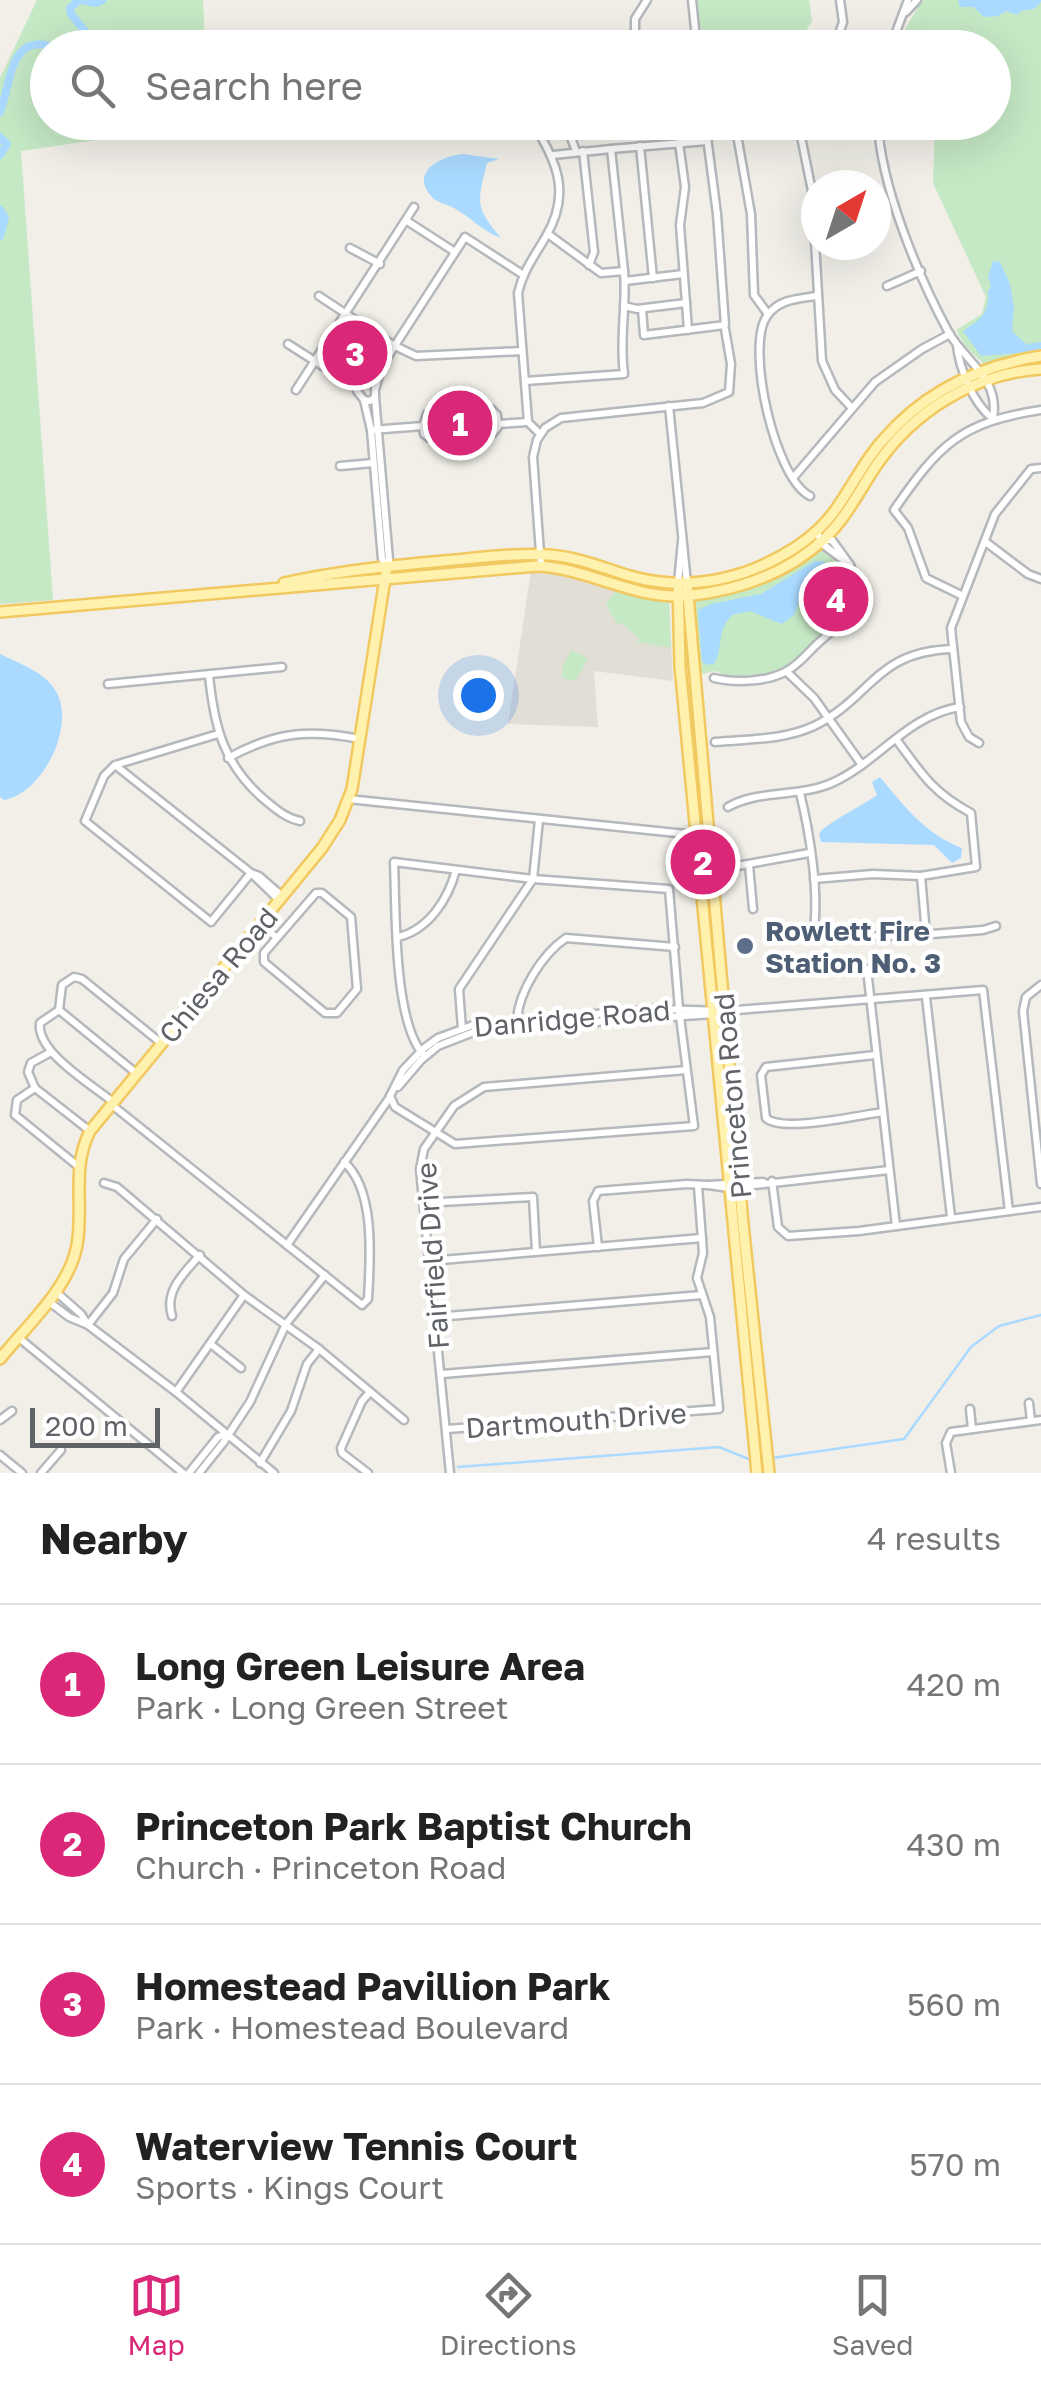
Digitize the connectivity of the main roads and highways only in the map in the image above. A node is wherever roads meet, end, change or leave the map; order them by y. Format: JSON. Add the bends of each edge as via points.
{"nodes":[{"id":1,"x":1041,"y":356,"type":"edge"},
{"id":2,"x":1041,"y":369,"type":"edge"},
{"id":3,"x":984,"y":377,"type":"junction"},
{"id":4,"x":819,"y":536,"type":"junction"},
{"id":5,"x":541,"y":561,"type":"junction"},
{"id":6,"x":387,"y":572,"type":"junction"},
{"id":7,"x":683,"y":584,"type":"junction"},
{"id":8,"x":683,"y":596,"type":"junction"},
{"id":9,"x":0,"y":612,"type":"edge"},
{"id":10,"x":694,"y":745,"type":"junction"},
{"id":11,"x":719,"y":954,"type":"junction"},
{"id":12,"x":707,"y":955,"type":"junction"},
{"id":13,"x":757,"y":1345,"type":"junction"},
{"id":14,"x":744,"y":1346,"type":"junction"},
{"id":15,"x":0,"y":1359,"type":"edge"},
{"id":16,"x":753,"y":1385,"type":"junction"},
{"id":17,"x":759,"y":1443,"type":"junction"},
{"id":18,"x":756,"y":1473,"type":"edge"},
{"id":19,"x":769,"y":1473,"type":"edge"}],
"edges":[{"from":1,"to":3,"type":"main road"},
{"from":2,"to":3,"type":"main road"},
{"from":3,"to":4,"type":"main road","via":[[933,394],[894,428]]},
{"from":4,"to":7,"type":"main road","via":[[745,572]]},
{"from":4,"to":8,"type":"main road","via":[[800,558],[764,577]]},
{"from":5,"to":6,"type":"main road"},
{"from":5,"to":7,"type":"main road","via":[[581,560]]},
{"from":5,"to":8,"type":"main road","via":[[639,591]]},
{"from":6,"to":9,"type":"main road","via":[[342,571],[262,588]]},
{"from":6,"to":15,"type":"main road","name":"Chiesa Road","via":[[348,799],[330,836],[90,1131],[79,1168],[72,1264]]},
{"from":7,"to":8,"type":"main road","name":"Princeton Road"},
{"from":8,"to":10,"type":"main road","name":"Princeton Road","via":[[680,666]]},
{"from":10,"to":11,"type":"main road","name":"Princeton Road"},
{"from":10,"to":12,"type":"main road","name":"Princeton Road"},
{"from":11,"to":12,"type":"main road"},
{"from":11,"to":13,"type":"main road","name":"Princeton Road"},
{"from":12,"to":14,"type":"main road","name":"Princeton Road"},
{"from":13,"to":14,"type":"main road"},
{"from":13,"to":16,"type":"main road","name":"Princeton Road"},
{"from":14,"to":16,"type":"main road","name":"Princeton Road"},
{"from":16,"to":17,"type":"main road","name":"Princeton Road"},
{"from":17,"to":18,"type":"main road","name":"Princeton Road"},
{"from":17,"to":19,"type":"main road","name":"Princeton Road"}]}
